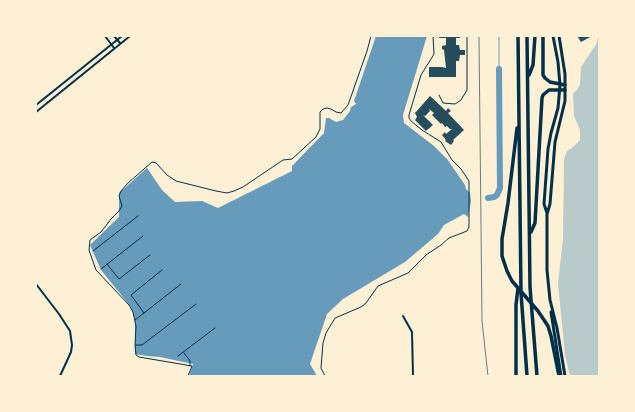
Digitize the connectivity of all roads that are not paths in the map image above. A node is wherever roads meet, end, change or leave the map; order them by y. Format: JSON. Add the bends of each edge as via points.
{"nodes":[{"id":1,"x":106,"y":36,"type":"edge"},
{"id":2,"x":114,"y":36,"type":"edge"},
{"id":3,"x":122,"y":36,"type":"edge"},
{"id":4,"x":130,"y":36,"type":"edge"},
{"id":5,"x":466,"y":36,"type":"edge"},
{"id":6,"x":518,"y":36,"type":"edge"},
{"id":7,"x":527,"y":36,"type":"edge"},
{"id":8,"x":535,"y":36,"type":"edge"},
{"id":9,"x":543,"y":36,"type":"edge"},
{"id":10,"x":553,"y":36,"type":"edge"},
{"id":11,"x":559,"y":36,"type":"edge"},
{"id":12,"x":117,"y":40,"type":"junction"},
{"id":13,"x":112,"y":44,"type":"junction"},
{"id":14,"x":120,"y":44,"type":"junction"},
{"id":15,"x":114,"y":48,"type":"junction"},
{"id":16,"x":528,"y":78,"type":"junction"},
{"id":17,"x":560,"y":85,"type":"junction"},
{"id":18,"x":565,"y":88,"type":"junction"},
{"id":19,"x":559,"y":90,"type":"junction"},
{"id":20,"x":439,"y":95,"type":"dead end"},
{"id":21,"x":36,"y":105,"type":"edge"},
{"id":22,"x":36,"y":112,"type":"edge"},
{"id":23,"x":518,"y":115,"type":"junction"},
{"id":24,"x":547,"y":214,"type":"junction"},
{"id":25,"x":530,"y":235,"type":"junction"},
{"id":26,"x":520,"y":277,"type":"junction"},
{"id":27,"x":36,"y":284,"type":"edge"},
{"id":28,"x":551,"y":306,"type":"junction"},
{"id":29,"x":403,"y":316,"type":"joint"},
{"id":30,"x":401,"y":318,"type":"dead end"},
{"id":31,"x":60,"y":376,"type":"edge"},
{"id":32,"x":413,"y":376,"type":"edge"},
{"id":33,"x":516,"y":376,"type":"edge"},
{"id":34,"x":527,"y":376,"type":"edge"},
{"id":35,"x":537,"y":376,"type":"edge"},
{"id":36,"x":560,"y":376,"type":"edge"},
{"id":37,"x":565,"y":376,"type":"edge"}],
"edges":[{"from":1,"to":13,"type":"street"},
{"from":2,"to":12,"type":"street"},
{"from":3,"to":12,"type":"street"},
{"from":4,"to":14,"type":"street"},
{"from":5,"to":20,"type":"lane","via":[[467,90],[455,104],[443,103]]},
{"from":6,"to":23,"type":"highway"},
{"from":7,"to":16,"type":"highway"},
{"from":8,"to":16,"type":"highway","via":[[533,65]]},
{"from":9,"to":17,"type":"highway","via":[[543,75],[547,80]]},
{"from":10,"to":17,"type":"main road"},
{"from":11,"to":18,"type":"main road"},
{"from":12,"to":13,"type":"street"},
{"from":12,"to":14,"type":"street"},
{"from":13,"to":15,"type":"street"},
{"from":13,"to":21,"type":"street"},
{"from":14,"to":15,"type":"street"},
{"from":15,"to":22,"type":"street"},
{"from":16,"to":25,"type":"highway"},
{"from":17,"to":18,"type":"highway"},
{"from":17,"to":19,"type":"main road"},
{"from":18,"to":19,"type":"highway"},
{"from":18,"to":24,"type":"main road","via":[[564,109],[554,150]]},
{"from":19,"to":24,"type":"main road","via":[[558,108],[550,133],[547,158],[544,204]]},
{"from":19,"to":25,"type":"highway","via":[[549,90],[542,98],[535,222]]},
{"from":23,"to":26,"type":"highway"},
{"from":23,"to":36,"type":"highway","via":[[502,245],[503,261],[515,286],[546,322],[552,336]]},
{"from":24,"to":28,"type":"main road","via":[[547,270]]},
{"from":25,"to":35,"type":"highway","via":[[531,302]]},
{"from":26,"to":33,"type":"highway","via":[[516,305]]},
{"from":26,"to":34,"type":"highway"},
{"from":27,"to":31,"type":"street","via":[[70,331],[72,345]]},
{"from":28,"to":36,"type":"main road"},
{"from":28,"to":37,"type":"main road"},
{"from":29,"to":30,"type":"lane"},
{"from":29,"to":32,"type":"street","via":[[412,332]]}]}
